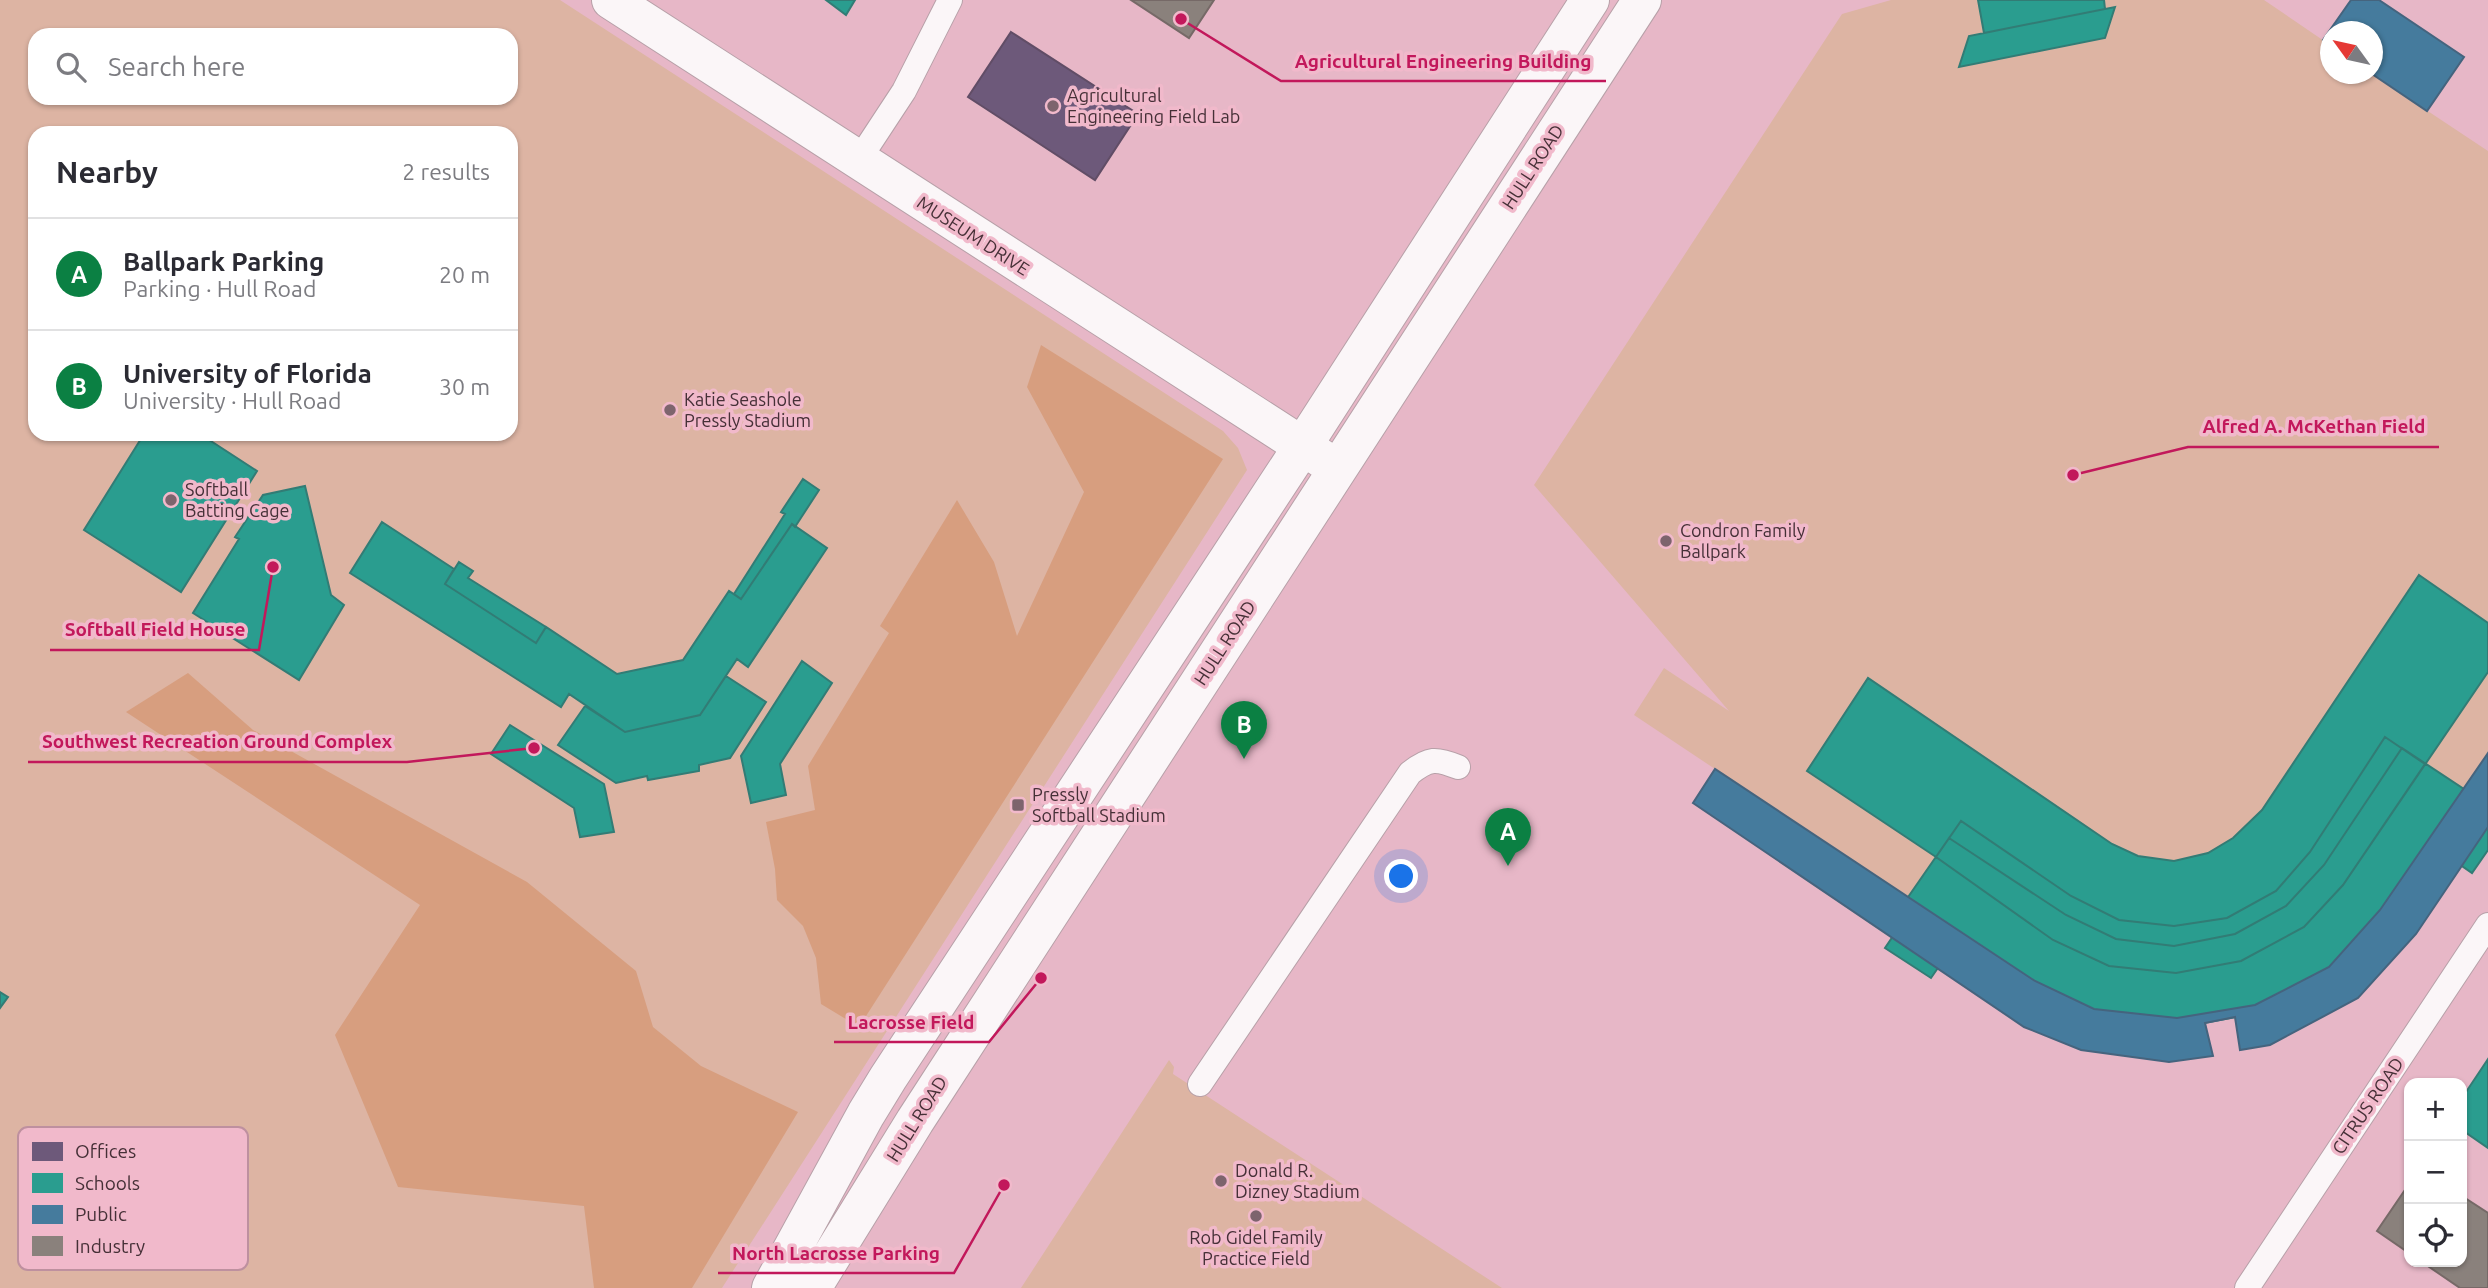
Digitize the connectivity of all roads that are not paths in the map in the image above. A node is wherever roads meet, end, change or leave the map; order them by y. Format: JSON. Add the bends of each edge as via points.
{"nodes":[{"id":1,"x":611,"y":0,"type":"edge"},
{"id":2,"x":950,"y":0,"type":"edge"},
{"id":3,"x":1590,"y":0,"type":"edge"},
{"id":4,"x":1642,"y":0,"type":"edge"},
{"id":5,"x":858,"y":161,"type":"junction"},
{"id":6,"x":1302,"y":447,"type":"junction"},
{"id":7,"x":1337,"y":469,"type":"junction"},
{"id":8,"x":1458,"y":767,"type":"dead end"},
{"id":9,"x":2488,"y":925,"type":"edge"},
{"id":10,"x":1200,"y":1084,"type":"dead end"},
{"id":11,"x":771,"y":1288,"type":"edge"},
{"id":12,"x":812,"y":1288,"type":"edge"},
{"id":13,"x":2247,"y":1288,"type":"edge"}],
"edges":[{"from":1,"to":5,"type":"street","name":"MUSEUM DRIVE"},
{"from":2,"to":5,"type":"lane","via":[[904,91]]},
{"from":3,"to":6,"type":"street"},
{"from":4,"to":7,"type":"street","name":"HULL ROAD"},
{"from":5,"to":6,"type":"street","name":"MUSEUM DRIVE"},
{"from":6,"to":7,"type":"street","name":"MUSEUM DRIVE"},
{"from":6,"to":11,"type":"street","via":[[888,1078]]},
{"from":7,"to":12,"type":"street","name":"HULL ROAD"},
{"from":8,"to":10,"type":"lane","via":[[1439,760],[1423,762],[1410,773]]},
{"from":9,"to":13,"type":"lane","name":"CITRUS ROAD"}]}
